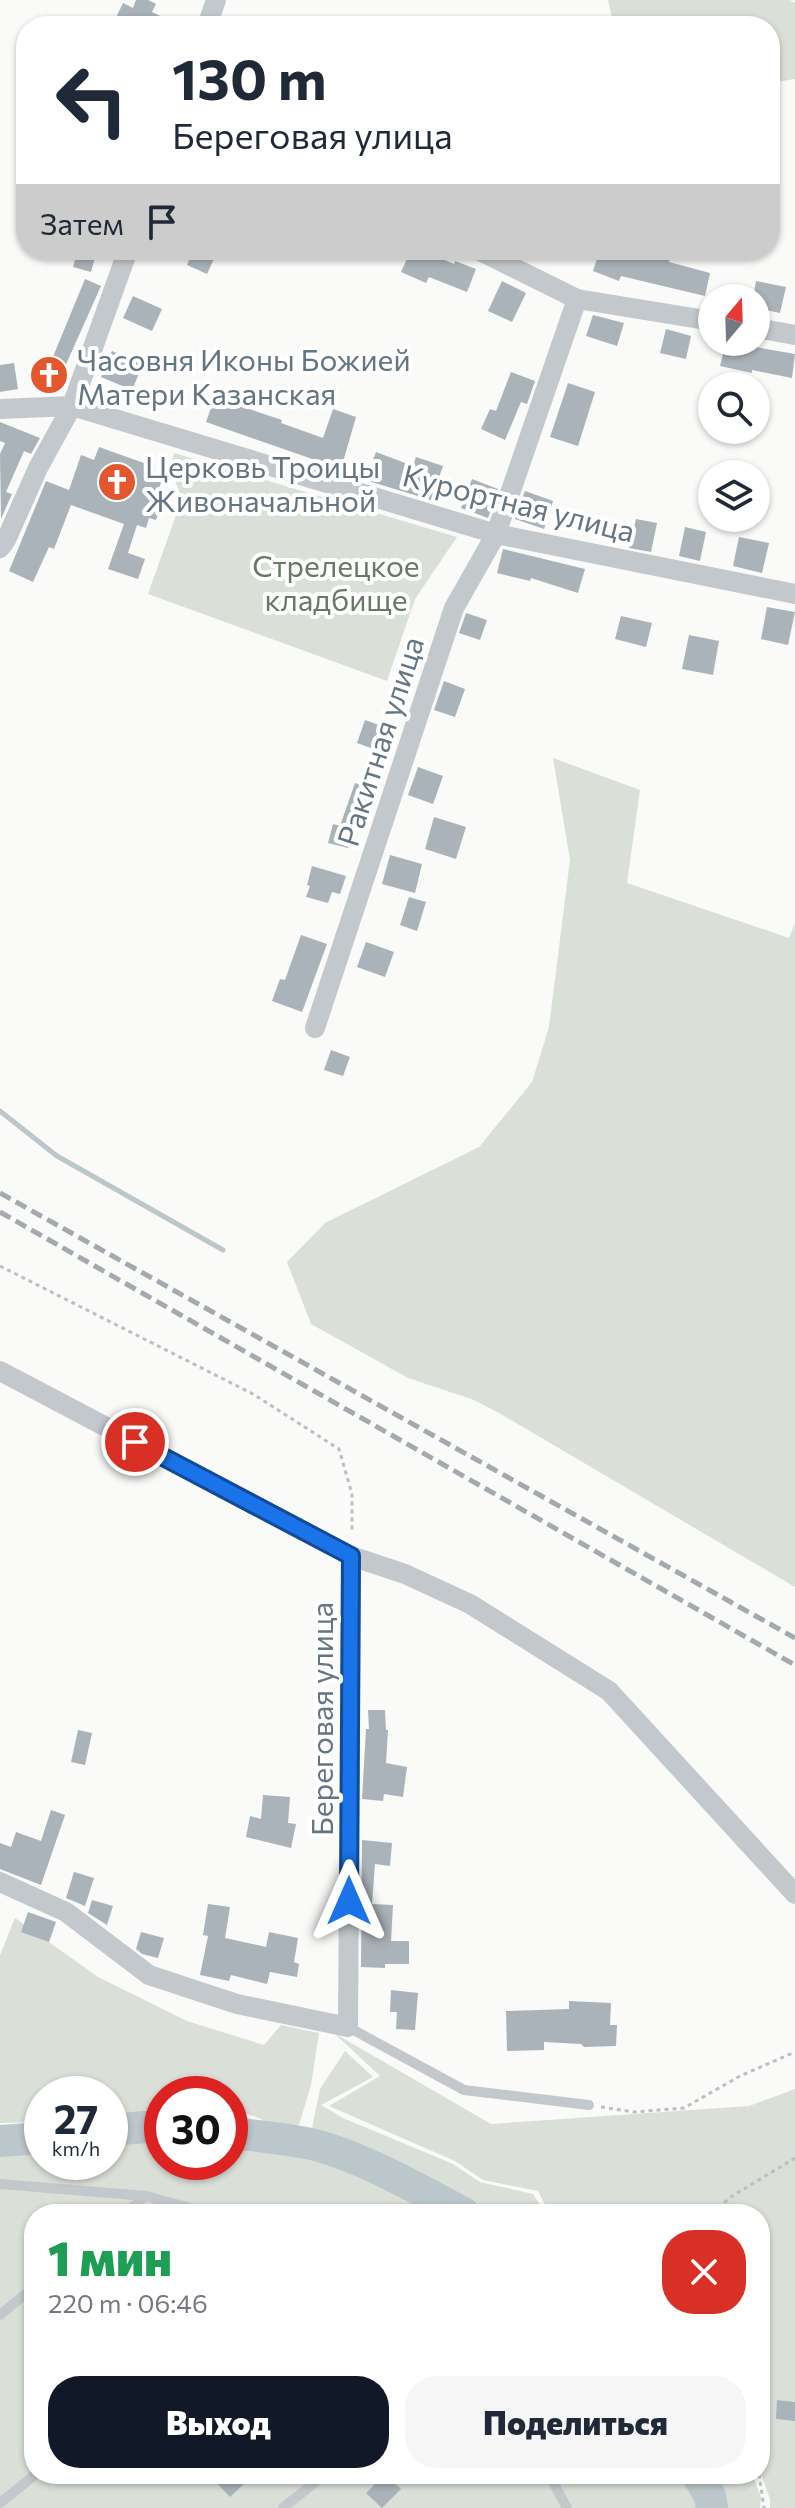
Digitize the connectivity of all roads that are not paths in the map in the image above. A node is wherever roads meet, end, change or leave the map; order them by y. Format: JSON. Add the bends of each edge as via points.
{"nodes":[{"id":1,"x":124,"y":260,"type":"edge"},
{"id":2,"x":498,"y":260,"type":"edge"},
{"id":3,"x":577,"y":299,"type":"junction"},
{"id":4,"x":698,"y":319,"type":"edge"},
{"id":5,"x":770,"y":331,"type":"edge"},
{"id":6,"x":795,"y":335,"type":"edge"},
{"id":7,"x":72,"y":406,"type":"junction"},
{"id":8,"x":0,"y":409,"type":"edge"},
{"id":9,"x":496,"y":534,"type":"junction"},
{"id":10,"x":0,"y":548,"type":"edge"},
{"id":11,"x":795,"y":594,"type":"edge"},
{"id":12,"x":315,"y":1028,"type":"dead end"},
{"id":13,"x":0,"y":1371,"type":"edge"},
{"id":14,"x":351,"y":1556,"type":"junction"},
{"id":15,"x":0,"y":1882,"type":"edge"},
{"id":16,"x":795,"y":1894,"type":"edge"},
{"id":17,"x":348,"y":2027,"type":"junction"},
{"id":18,"x":589,"y":2105,"type":"road end"},
{"id":19,"x":0,"y":2184,"type":"edge"},
{"id":20,"x":146,"y":2196,"type":"junction"},
{"id":21,"x":136,"y":2204,"type":"edge"},
{"id":22,"x":175,"y":2204,"type":"edge"},
{"id":23,"x":24,"y":2295,"type":"edge"},
{"id":24,"x":0,"y":2315,"type":"edge"},
{"id":25,"x":24,"y":2484,"type":"edge"},
{"id":26,"x":313,"y":2484,"type":"edge"},
{"id":27,"x":554,"y":2484,"type":"edge"},
{"id":28,"x":0,"y":2503,"type":"edge"},
{"id":29,"x":283,"y":2508,"type":"edge"},
{"id":30,"x":567,"y":2508,"type":"edge"}],
"edges":[{"from":1,"to":7,"type":"street"},
{"from":2,"to":3,"type":"street"},
{"from":3,"to":4,"type":"street"},
{"from":3,"to":9,"type":"street","name":"Ракитная улица"},
{"from":5,"to":6,"type":"street"},
{"from":7,"to":8,"type":"street","name":"Курортная улица"},
{"from":7,"to":9,"type":"street","name":"Курортная улица"},
{"from":7,"to":10,"type":"street"},
{"from":9,"to":11,"type":"street","name":"Курортная улица"},
{"from":9,"to":12,"type":"street","name":"Ракитная улица","via":[[454,608]]},
{"from":13,"to":14,"type":"street"},
{"from":14,"to":16,"type":"street","via":[[470,1604],[609,1691]]},
{"from":14,"to":17,"type":"street","name":"Береговая улица"},
{"from":15,"to":17,"type":"street","via":[[66,1912],[149,1975],[237,2004]]},
{"from":17,"to":18,"type":"lane","via":[[464,2090]]},
{"from":19,"to":20,"type":"lane"},
{"from":20,"to":21,"type":"lane"},
{"from":20,"to":22,"type":"lane"},
{"from":23,"to":24,"type":"lane"},
{"from":25,"to":28,"type":"lane"},
{"from":26,"to":29,"type":"lane"},
{"from":27,"to":30,"type":"lane"}]}
